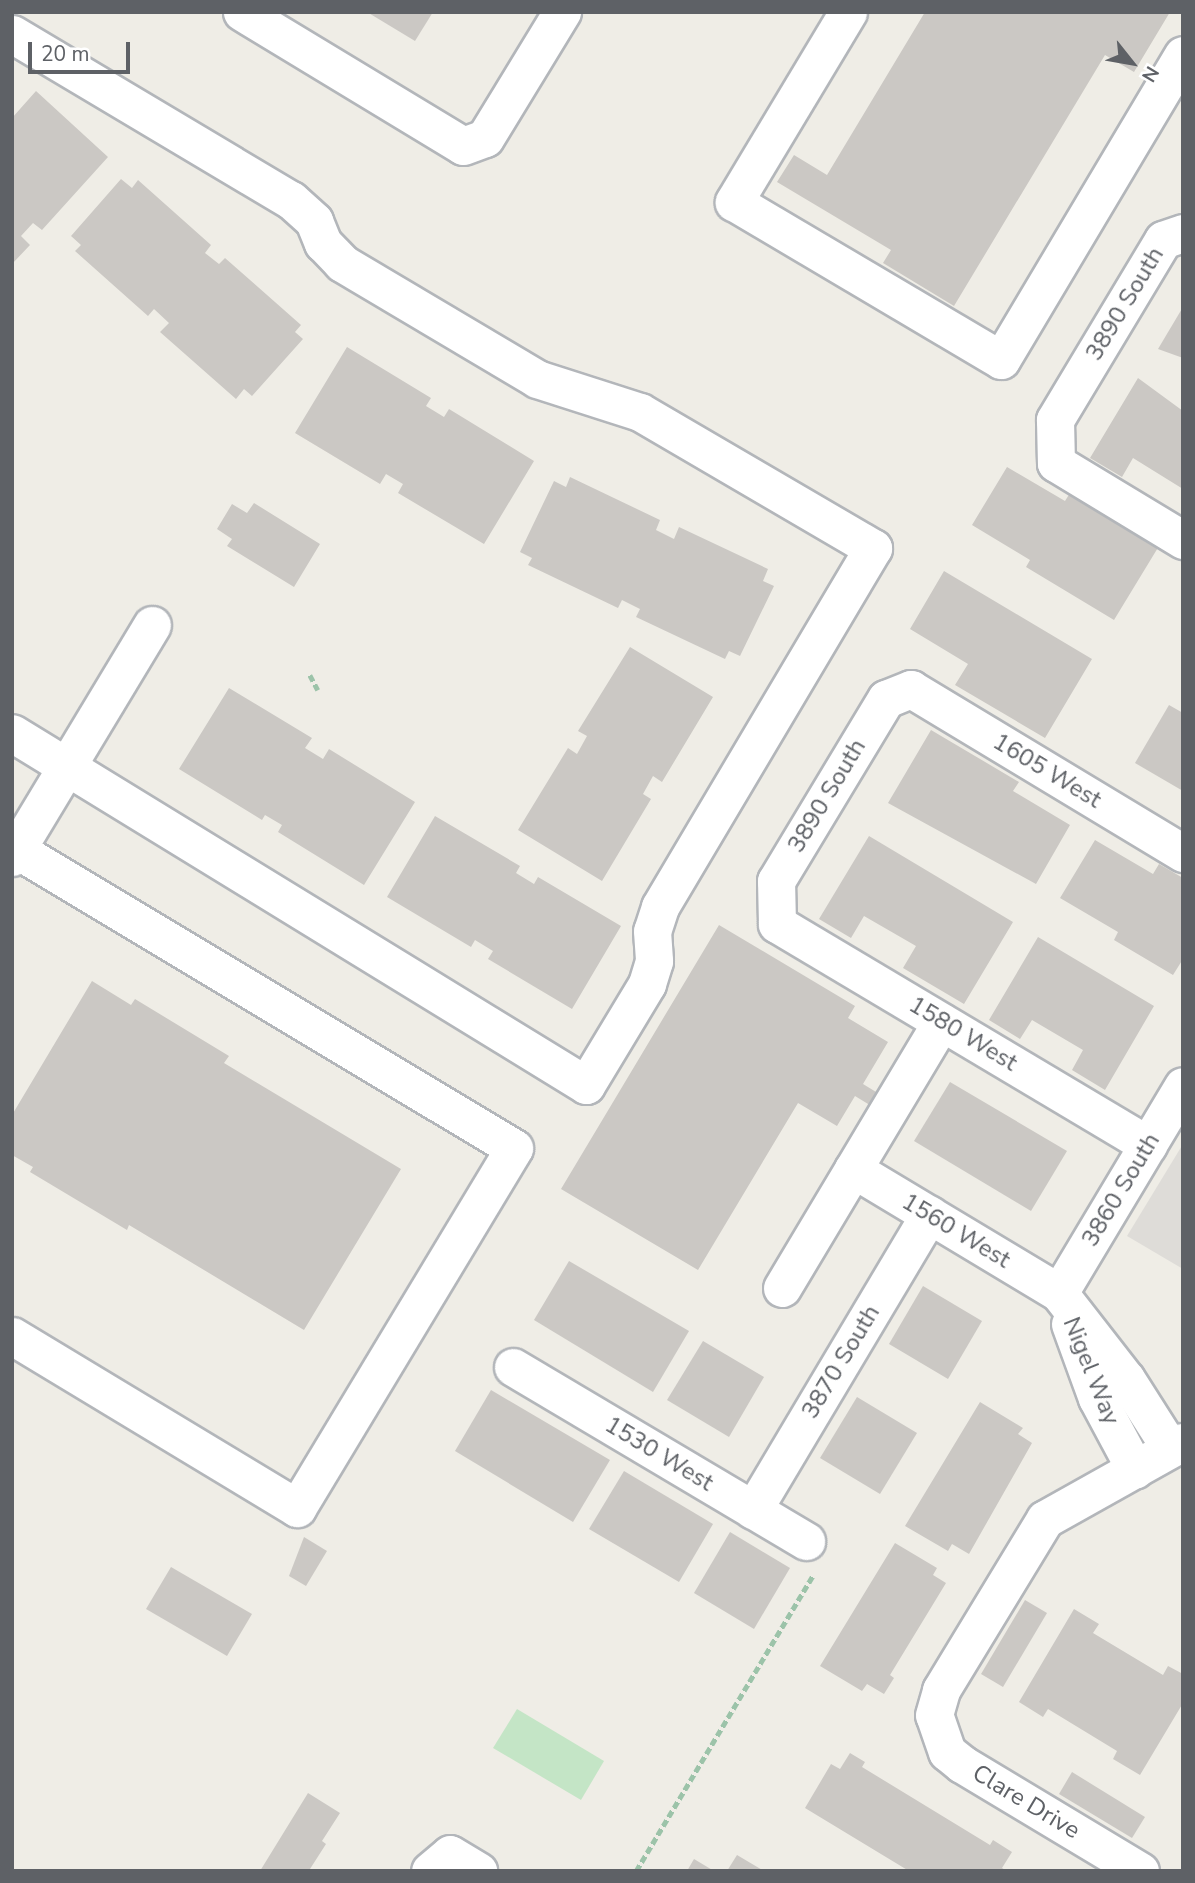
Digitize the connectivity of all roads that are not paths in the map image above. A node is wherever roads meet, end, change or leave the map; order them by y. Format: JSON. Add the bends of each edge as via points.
{"nodes":[{"id":1,"x":242,"y":12,"type":"edge"},
{"id":2,"x":562,"y":12,"type":"edge"},
{"id":3,"x":848,"y":12,"type":"edge"},
{"id":4,"x":12,"y":34,"type":"edge"},
{"id":5,"x":1183,"y":55,"type":"edge"},
{"id":6,"x":1183,"y":233,"type":"edge"},
{"id":7,"x":1183,"y":540,"type":"edge"},
{"id":8,"x":152,"y":625,"type":"dead end"},
{"id":9,"x":912,"y":689,"type":"joint"},
{"id":10,"x":12,"y":733,"type":"edge"},
{"id":11,"x":58,"y":782,"type":"junction"},
{"id":12,"x":14,"y":853,"type":"edge"},
{"id":13,"x":1183,"y":853,"type":"edge"},
{"id":14,"x":777,"y":924,"type":"joint"},
{"id":15,"x":941,"y":1021,"type":"junction"},
{"id":16,"x":1183,"y":1086,"type":"edge"},
{"id":17,"x":1148,"y":1145,"type":"junction"},
{"id":18,"x":853,"y":1169,"type":"junction"},
{"id":19,"x":929,"y":1215,"type":"junction"},
{"id":20,"x":782,"y":1288,"type":"dead end"},
{"id":21,"x":1059,"y":1293,"type":"junction"},
{"id":22,"x":12,"y":1336,"type":"edge"},
{"id":23,"x":513,"y":1367,"type":"dead end"},
{"id":24,"x":1177,"y":1445,"type":"edge"},
{"id":25,"x":1135,"y":1469,"type":"junction"},
{"id":26,"x":753,"y":1510,"type":"junction"},
{"id":27,"x":806,"y":1541,"type":"road end"},
{"id":28,"x":934,"y":1715,"type":"joint"},
{"id":29,"x":1140,"y":1871,"type":"edge"}],
"edges":[{"from":1,"to":2,"type":"street","via":[[463,146],[485,138]]},
{"from":3,"to":5,"type":"street","via":[[734,202],[1001,360]]},
{"from":4,"to":11,"type":"street","via":[[291,200],[314,221],[323,243],[354,270],[537,379],[640,412],[873,548],[660,907],[652,931],[654,961],[647,984],[586,1085]]},
{"from":6,"to":7,"type":"street","name":"3890 South","via":[[1163,240],[1055,420],[1056,463]]},
{"from":8,"to":11,"type":"street"},
{"from":9,"to":13,"type":"street","name":"1605 West"},
{"from":9,"to":14,"type":"street","name":"3890 South","via":[[886,699],[776,881]]},
{"from":10,"to":11,"type":"street"},
{"from":11,"to":12,"type":"street"},
{"from":12,"to":22,"type":"street","via":[[514,1148],[297,1507]]},
{"from":14,"to":15,"type":"street","name":"1580 West"},
{"from":15,"to":17,"type":"street","name":"1580 West"},
{"from":15,"to":18,"type":"street"},
{"from":16,"to":17,"type":"street","name":"3860 South"},
{"from":17,"to":21,"type":"street","name":"3860 South"},
{"from":18,"to":19,"type":"street","name":"1560 West"},
{"from":18,"to":20,"type":"street"},
{"from":19,"to":21,"type":"street","name":"1560 West"},
{"from":19,"to":26,"type":"street","name":"3870 South"},
{"from":21,"to":24,"type":"street","name":"Nigel Way"},
{"from":21,"to":25,"type":"street","name":"Nigel Way","via":[[1097,1398]]},
{"from":23,"to":26,"type":"street","name":"1530 West"},
{"from":24,"to":25,"type":"street","name":"Nigel Way"},
{"from":25,"to":28,"type":"street","name":"Nigel Way","via":[[1062,1507],[1040,1525],[942,1690]]},
{"from":26,"to":27,"type":"street","name":"1530 West"},
{"from":28,"to":29,"type":"street","name":"Clare Drive","via":[[947,1752],[962,1765]]}]}
